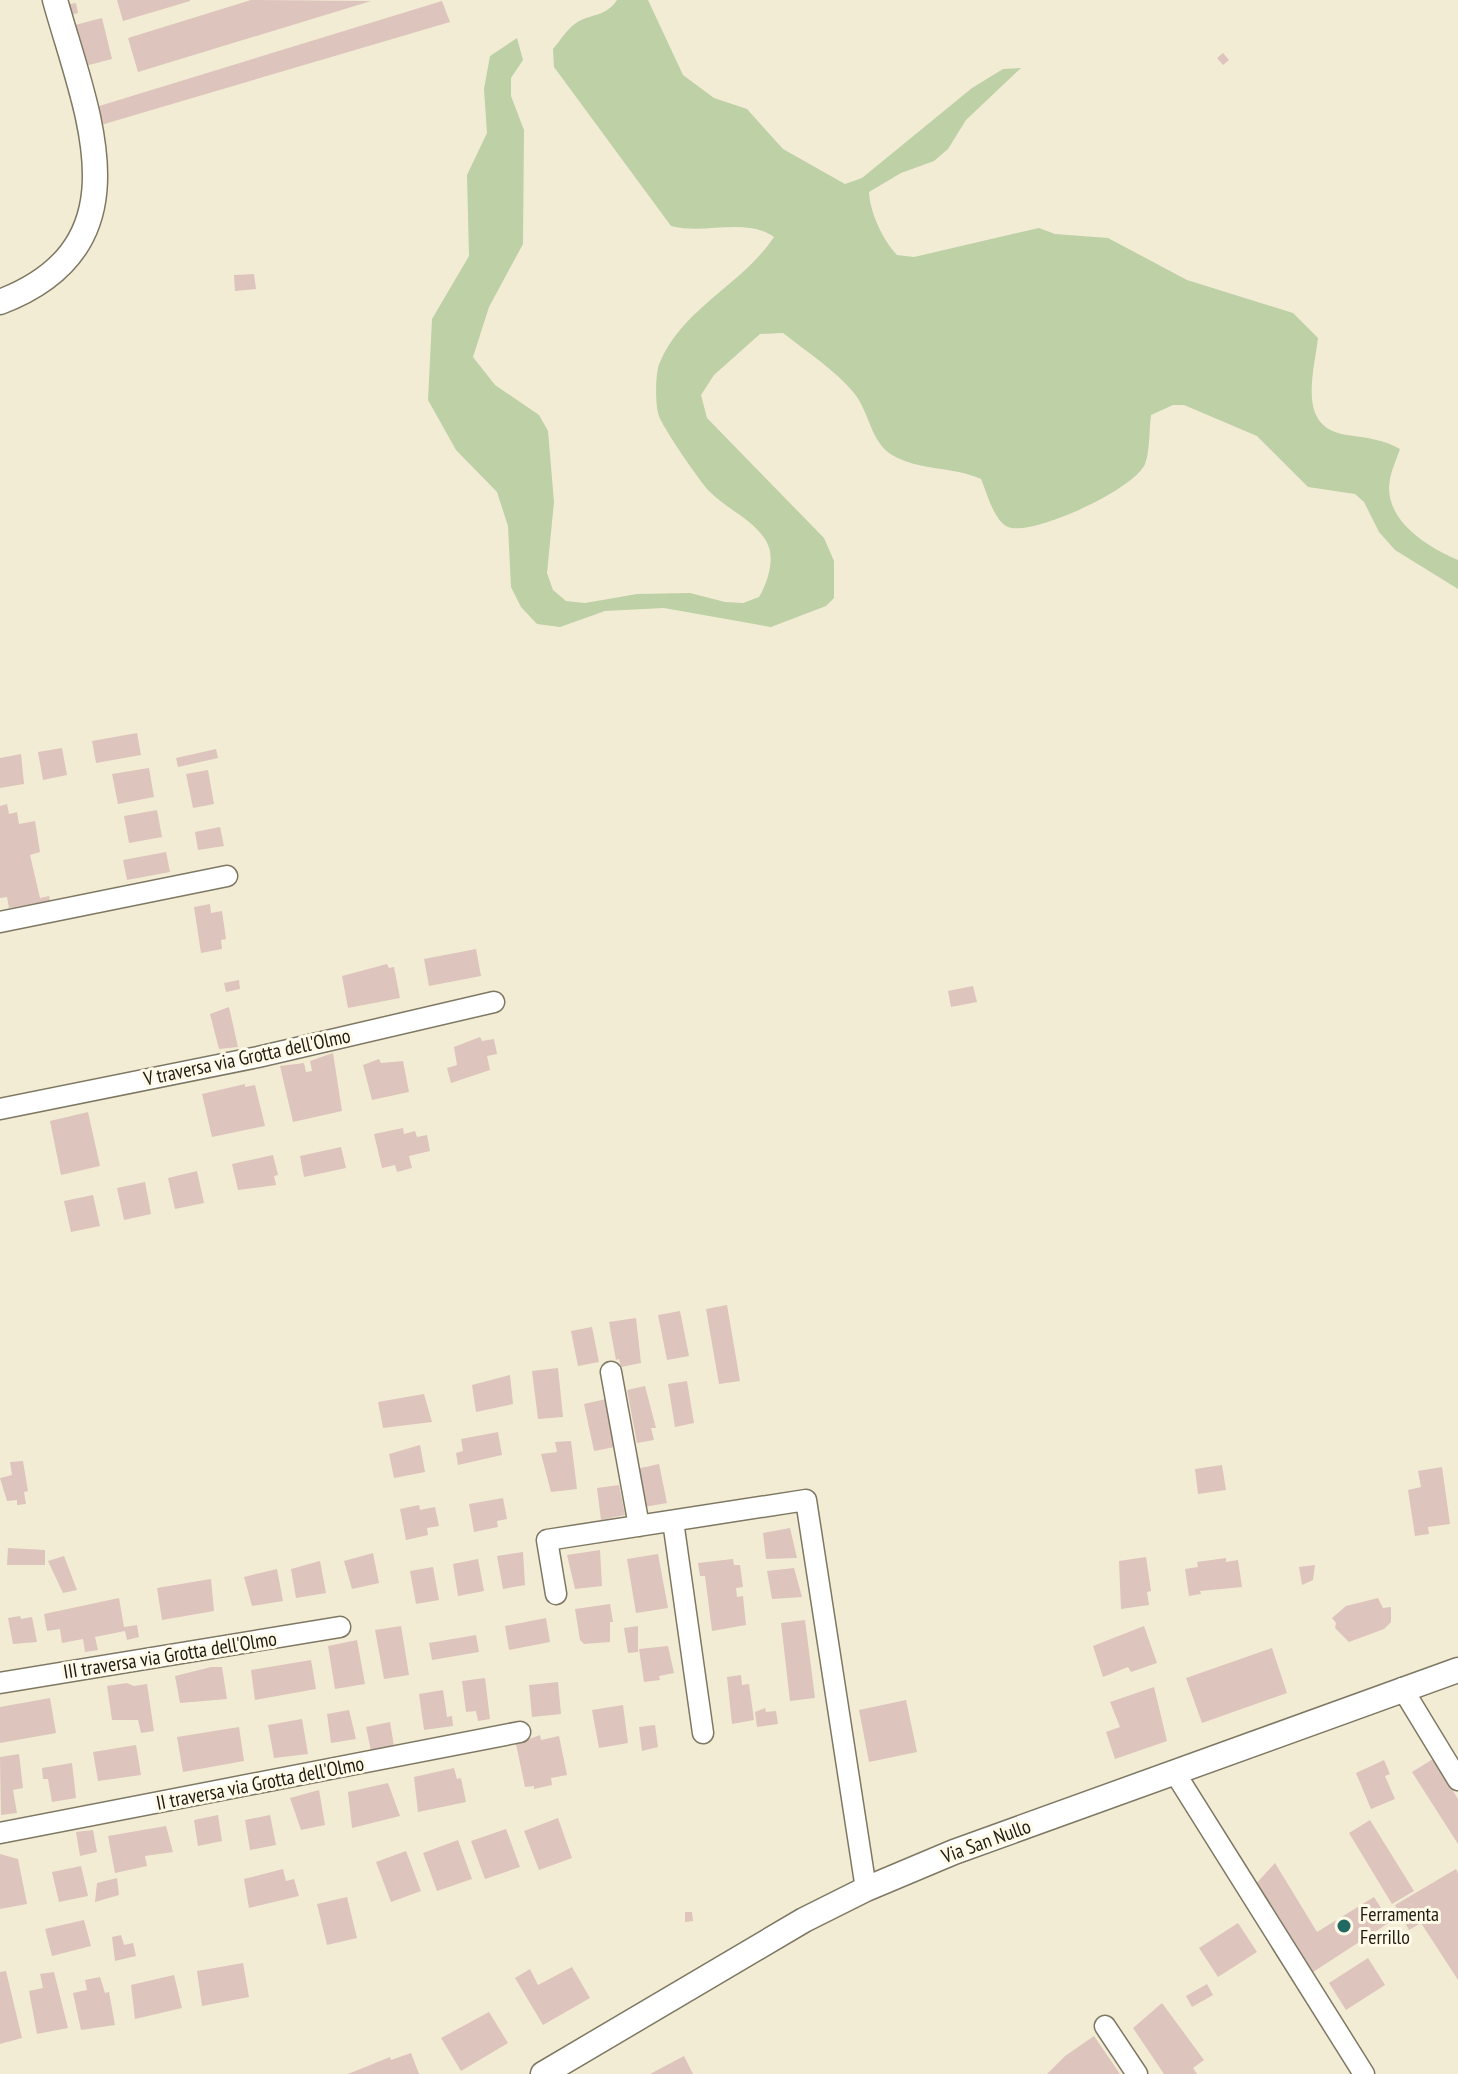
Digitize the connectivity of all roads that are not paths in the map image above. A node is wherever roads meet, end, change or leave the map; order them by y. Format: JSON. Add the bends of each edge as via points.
{"nodes":[{"id":1,"x":55,"y":0,"type":"edge"},
{"id":2,"x":0,"y":302,"type":"edge"},
{"id":3,"x":227,"y":876,"type":"dead end"},
{"id":4,"x":0,"y":922,"type":"edge"},
{"id":5,"x":494,"y":1002,"type":"dead end"},
{"id":6,"x":0,"y":1109,"type":"edge"},
{"id":7,"x":611,"y":1372,"type":"dead end"},
{"id":8,"x":673,"y":1521,"type":"junction"},
{"id":9,"x":639,"y":1526,"type":"junction"},
{"id":10,"x":556,"y":1594,"type":"dead end"},
{"id":11,"x":340,"y":1627,"type":"dead end"},
{"id":12,"x":1458,"y":1670,"type":"edge"},
{"id":13,"x":0,"y":1683,"type":"edge"},
{"id":14,"x":1402,"y":1688,"type":"junction"},
{"id":15,"x":520,"y":1732,"type":"dead end"},
{"id":16,"x":703,"y":1733,"type":"dead end"},
{"id":17,"x":1175,"y":1773,"type":"junction"},
{"id":18,"x":1458,"y":1780,"type":"edge"},
{"id":19,"x":0,"y":1833,"type":"edge"},
{"id":20,"x":866,"y":1889,"type":"junction"},
{"id":21,"x":1105,"y":2026,"type":"dead end"},
{"id":22,"x":567,"y":2068,"type":"edge"},
{"id":23,"x":543,"y":2074,"type":"edge"},
{"id":24,"x":1137,"y":2074,"type":"edge"},
{"id":25,"x":1364,"y":2074,"type":"edge"}],
"edges":[{"from":1,"to":2,"type":"street","via":[[94,144],[98,182],[84,230],[57,268],[30,289]]},
{"from":3,"to":4,"type":"street"},
{"from":5,"to":6,"type":"street","name":"V traversa via Grotta dell'Olmo"},
{"from":7,"to":9,"type":"street"},
{"from":8,"to":9,"type":"street"},
{"from":8,"to":16,"type":"street"},
{"from":8,"to":20,"type":"street","via":[[806,1500]]},
{"from":9,"to":10,"type":"street","via":[[547,1540]]},
{"from":11,"to":13,"type":"street","name":"III traversa via Grotta dell'Olmo"},
{"from":12,"to":14,"type":"street","name":"Via San Nullo"},
{"from":14,"to":17,"type":"street","name":"Via San Nullo"},
{"from":14,"to":18,"type":"street"},
{"from":15,"to":19,"type":"street","name":"II traversa via Grotta dell'Olmo"},
{"from":17,"to":20,"type":"street","name":"Via San Nullo"},
{"from":17,"to":25,"type":"street"},
{"from":20,"to":22,"type":"street","name":"Via San Nullo","via":[[804,1920]]},
{"from":21,"to":24,"type":"street"},
{"from":22,"to":23,"type":"street","name":"Via San Nullo"}]}
